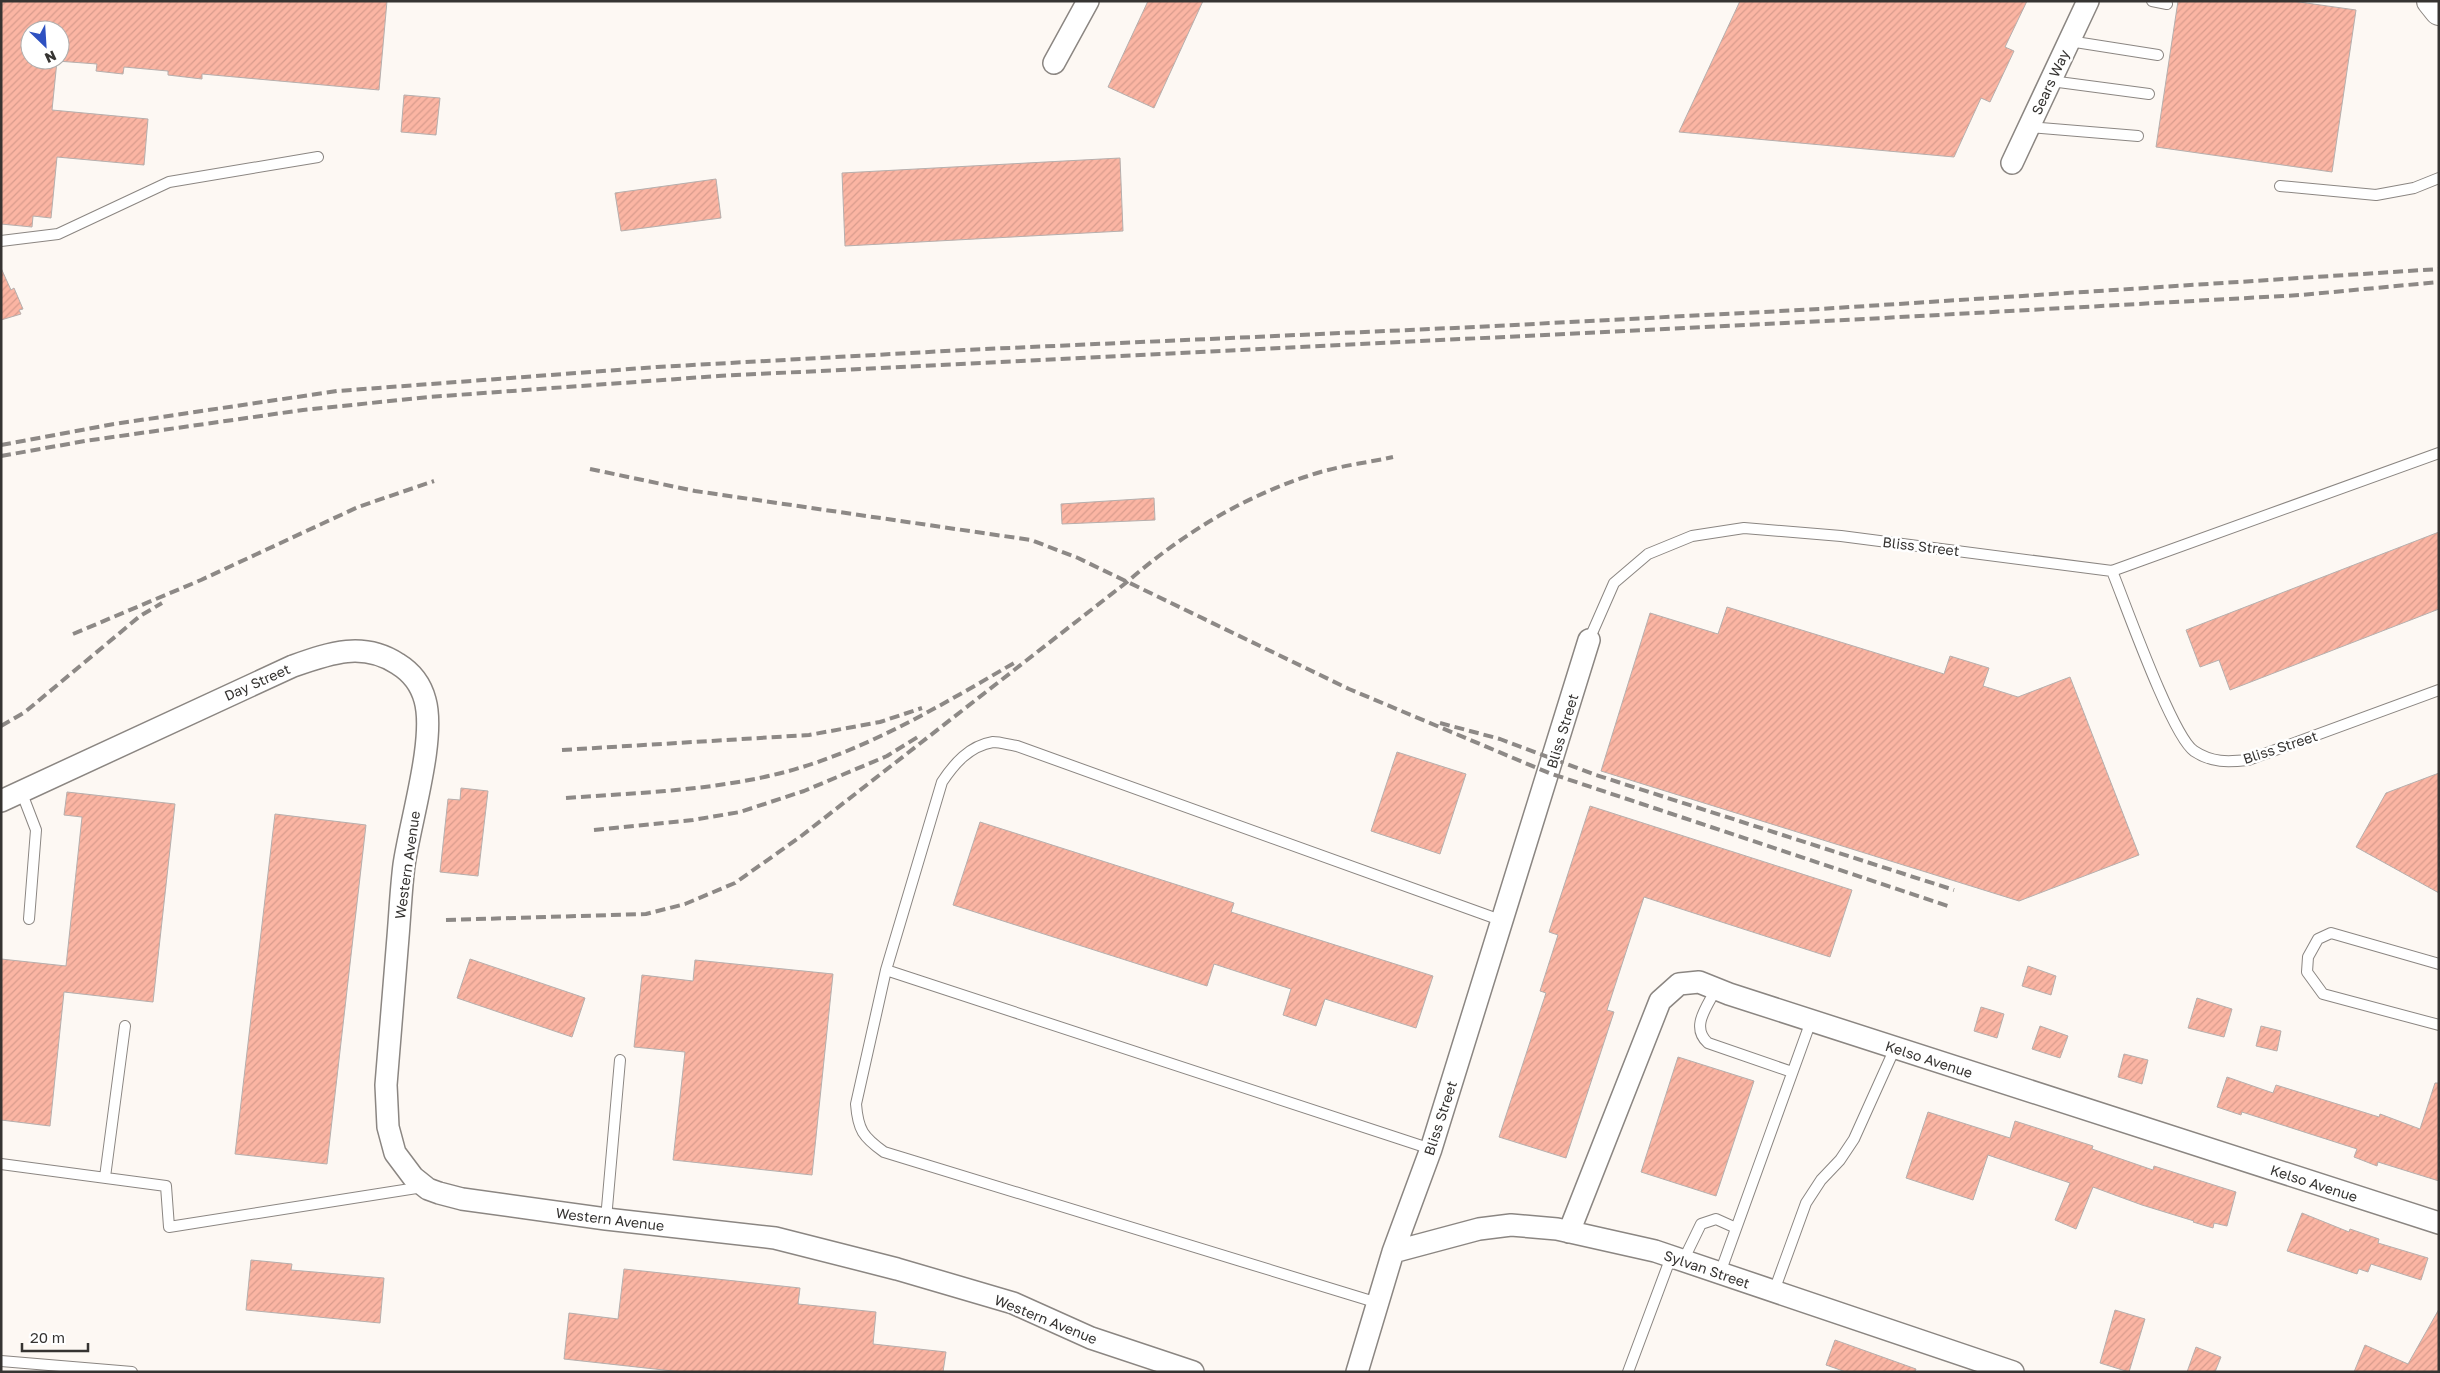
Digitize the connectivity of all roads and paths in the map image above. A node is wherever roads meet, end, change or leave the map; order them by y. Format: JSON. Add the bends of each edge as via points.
{"nodes":[{"id":1,"x":1088,"y":1,"type":"edge"},
{"id":2,"x":2088,"y":1,"type":"edge"},
{"id":3,"x":2152,"y":1,"type":"edge"},
{"id":4,"x":2431,"y":1,"type":"edge"},
{"id":5,"x":2167,"y":4,"type":"dead end"},
{"id":6,"x":2439,"y":11,"type":"edge"},
{"id":7,"x":2069,"y":41,"type":"junction"},
{"id":8,"x":2158,"y":55,"type":"dead end"},
{"id":9,"x":1054,"y":63,"type":"dead end"},
{"id":10,"x":2051,"y":81,"type":"junction"},
{"id":11,"x":2149,"y":94,"type":"dead end"},
{"id":12,"x":2029,"y":127,"type":"junction"},
{"id":13,"x":2138,"y":136,"type":"dead end"},
{"id":14,"x":318,"y":157,"type":"dead end"},
{"id":15,"x":2012,"y":162,"type":"dead end"},
{"id":16,"x":2439,"y":178,"type":"edge"},
{"id":17,"x":2280,"y":186,"type":"dead end"},
{"id":18,"x":1,"y":241,"type":"edge"},
{"id":19,"x":2439,"y":453,"type":"edge"},
{"id":20,"x":2112,"y":572,"type":"junction"},
{"id":21,"x":1590,"y":640,"type":"joint"},
{"id":22,"x":2439,"y":690,"type":"edge"},
{"id":23,"x":419,"y":785,"type":"joint"},
{"id":24,"x":21,"y":791,"type":"junction"},
{"id":25,"x":1,"y":801,"type":"edge"},
{"id":26,"x":29,"y":919,"type":"dead end"},
{"id":27,"x":1503,"y":921,"type":"junction"},
{"id":28,"x":2439,"y":964,"type":"edge"},
{"id":29,"x":886,"y":970,"type":"junction"},
{"id":30,"x":1716,"y":989,"type":"junction"},
{"id":31,"x":1811,"y":1021,"type":"junction"},
{"id":32,"x":2439,"y":1025,"type":"edge"},
{"id":33,"x":125,"y":1026,"type":"dead end"},
{"id":34,"x":1895,"y":1048,"type":"junction"},
{"id":35,"x":620,"y":1060,"type":"dead end"},
{"id":36,"x":1792,"y":1072,"type":"junction"},
{"id":37,"x":1431,"y":1149,"type":"junction"},
{"id":38,"x":1,"y":1164,"type":"edge"},
{"id":39,"x":105,"y":1177,"type":"junction"},
{"id":40,"x":425,"y":1187,"type":"junction"},
{"id":41,"x":606,"y":1219,"type":"junction"},
{"id":42,"x":2439,"y":1223,"type":"edge"},
{"id":43,"x":1736,"y":1228,"type":"junction"},
{"id":44,"x":1569,"y":1232,"type":"junction"},
{"id":45,"x":1393,"y":1252,"type":"junction"},
{"id":46,"x":1677,"y":1259,"type":"junction"},
{"id":47,"x":1720,"y":1273,"type":"junction"},
{"id":48,"x":1774,"y":1291,"type":"junction"},
{"id":49,"x":1378,"y":1303,"type":"junction"},
{"id":50,"x":1,"y":1361,"type":"edge"},
{"id":51,"x":132,"y":1372,"type":"edge"},
{"id":52,"x":1193,"y":1372,"type":"edge"},
{"id":53,"x":1357,"y":1372,"type":"edge"},
{"id":54,"x":1628,"y":1372,"type":"edge"},
{"id":55,"x":2013,"y":1372,"type":"edge"}],
"edges":[{"from":1,"to":9,"type":"street"},
{"from":2,"to":7,"type":"street","name":"Sears Way"},
{"from":3,"to":5,"type":"lane"},
{"from":4,"to":6,"type":"main road"},
{"from":7,"to":8,"type":"lane"},
{"from":7,"to":10,"type":"street","name":"Sears Way"},
{"from":10,"to":11,"type":"lane"},
{"from":10,"to":12,"type":"street","name":"Sears Way"},
{"from":12,"to":13,"type":"lane"},
{"from":12,"to":15,"type":"street","name":"Sears Way"},
{"from":14,"to":18,"type":"lane","via":[[169,182],[58,234]]},
{"from":16,"to":17,"type":"lane","via":[[2414,188],[2376,195]]},
{"from":19,"to":20,"type":"lane","name":"Bliss Street"},
{"from":20,"to":21,"type":"lane","name":"Bliss Street","via":[[1841,536],[1744,528],[1692,536],[1648,554],[1614,583]]},
{"from":20,"to":22,"type":"lane","name":"Bliss Street","via":[[2174,724],[2192,750],[2221,762],[2248,760]]},
{"from":21,"to":27,"type":"street","name":"Bliss Street"},
{"from":23,"to":24,"type":"street","name":"Day Street","via":[[427,710],[418,683],[402,666],[381,655],[343,650],[293,666]]},
{"from":23,"to":40,"type":"street","name":"Western Avenue","via":[[404,866],[386,1107],[395,1153],[406,1170]]},
{"from":24,"to":25,"type":"street","name":"Day Street"},
{"from":24,"to":26,"type":"lane","via":[[36,830]]},
{"from":27,"to":29,"type":"lane","via":[[1017,746],[994,742],[969,751],[942,782]]},
{"from":27,"to":37,"type":"street","name":"Bliss Street"},
{"from":28,"to":32,"type":"lane","via":[[2332,933],[2318,939],[2308,957],[2307,972],[2323,994]]},
{"from":29,"to":37,"type":"lane"},
{"from":29,"to":49,"type":"lane","via":[[856,1104],[857,1122],[866,1139],[884,1152]]},
{"from":30,"to":31,"type":"street","name":"Kelso Avenue"},
{"from":30,"to":36,"type":"lane","via":[[1699,1026],[1700,1036],[1708,1042]]},
{"from":30,"to":44,"type":"street","name":"Kelso Avenue","via":[[1699,982],[1679,984],[1660,1001]]},
{"from":31,"to":34,"type":"street","name":"Kelso Avenue"},
{"from":31,"to":36,"type":"lane"},
{"from":33,"to":39,"type":"lane"},
{"from":34,"to":42,"type":"street","name":"Kelso Avenue"},
{"from":34,"to":48,"type":"lane","via":[[1854,1139],[1840,1160],[1820,1180],[1806,1203]]},
{"from":35,"to":41,"type":"lane"},
{"from":36,"to":43,"type":"lane"},
{"from":37,"to":45,"type":"street","name":"Bliss Street"},
{"from":38,"to":39,"type":"lane"},
{"from":39,"to":40,"type":"lane","via":[[166,1186],[169,1227]]},
{"from":40,"to":41,"type":"street","name":"Western Avenue","via":[[462,1199]]},
{"from":41,"to":52,"type":"street","name":"Western Avenue","via":[[774,1238],[896,1269],[1013,1303],[1091,1338]]},
{"from":43,"to":46,"type":"lane","via":[[1716,1219],[1701,1224]]},
{"from":43,"to":47,"type":"lane"},
{"from":44,"to":45,"type":"street","name":"Sylvan Street","via":[[1528,1226],[1494,1226],[1449,1235]]},
{"from":44,"to":46,"type":"street","name":"Sylvan Street","via":[[1617,1241]]},
{"from":45,"to":49,"type":"street","name":"Bliss Street"},
{"from":46,"to":47,"type":"street","name":"Sylvan Street"},
{"from":46,"to":54,"type":"lane"},
{"from":47,"to":48,"type":"street","name":"Sylvan Street"},
{"from":48,"to":55,"type":"street","name":"Sylvan Street"},
{"from":49,"to":53,"type":"street","name":"Bliss Street"},
{"from":50,"to":51,"type":"lane"}]}
